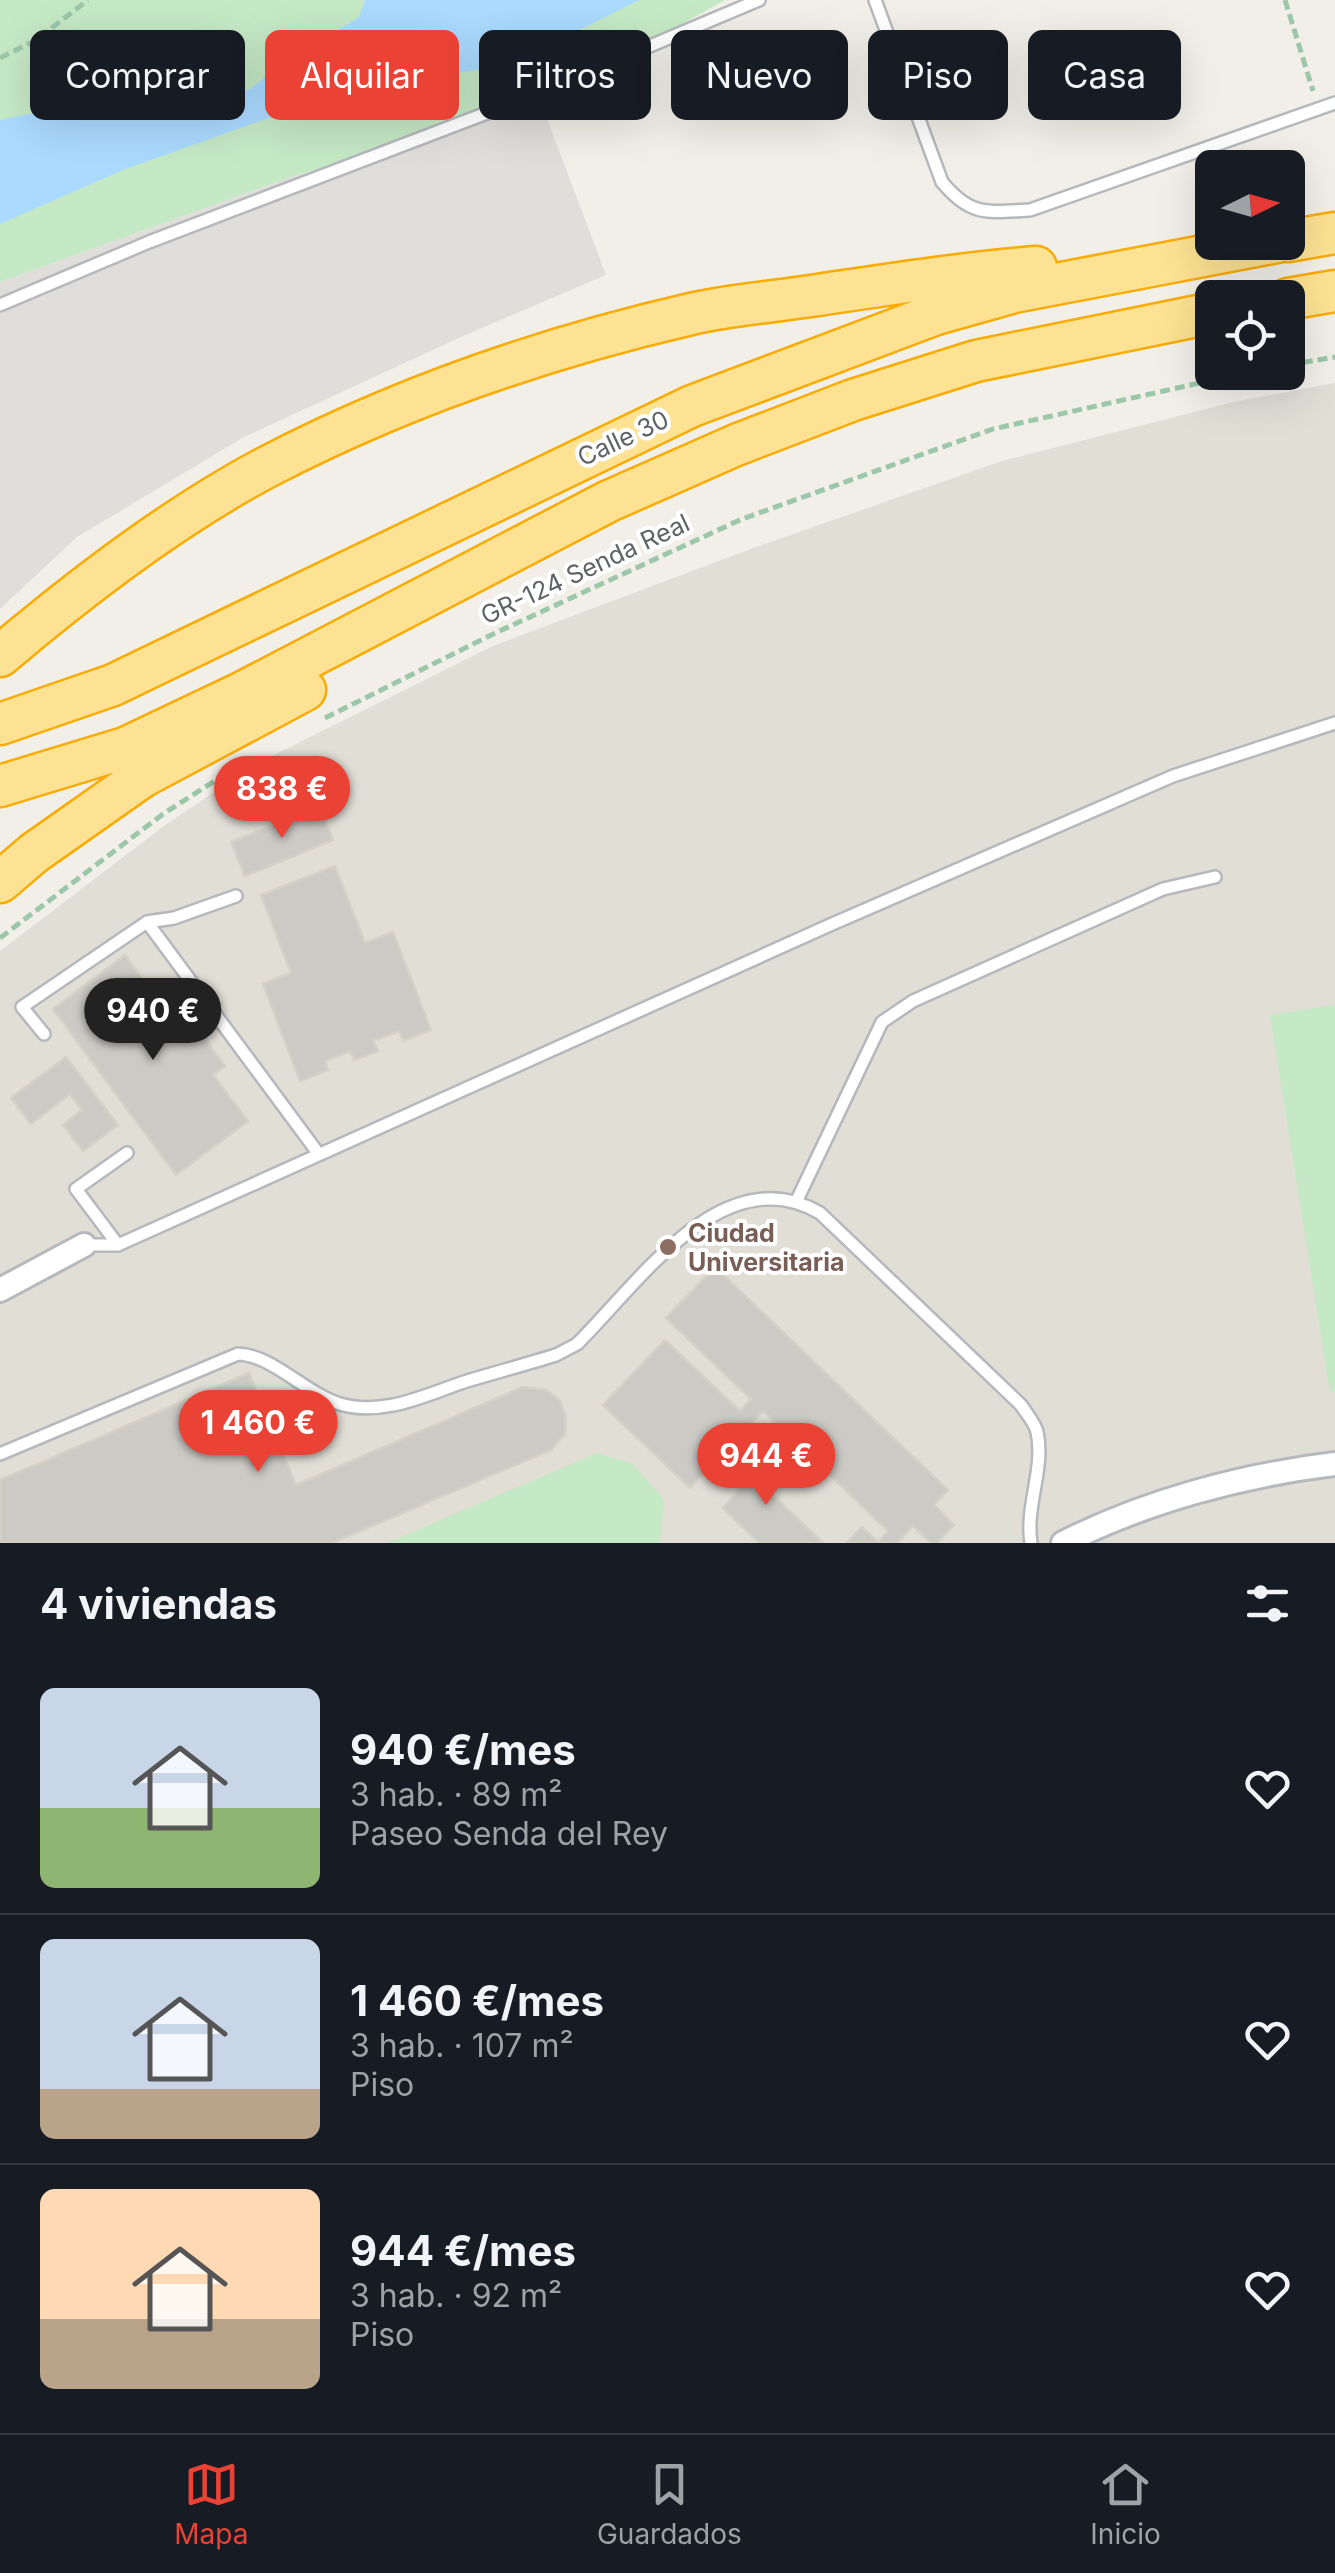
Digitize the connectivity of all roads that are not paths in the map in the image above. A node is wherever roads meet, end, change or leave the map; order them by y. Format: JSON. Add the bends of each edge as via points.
{"nodes":[{"id":1,"x":759,"y":0,"type":"edge"},
{"id":2,"x":875,"y":0,"type":"edge"},
{"id":3,"x":1335,"y":103,"type":"edge"},
{"id":4,"x":1335,"y":233,"type":"edge"},
{"id":5,"x":1305,"y":238,"type":"edge"},
{"id":6,"x":1195,"y":258,"type":"edge"},
{"id":7,"x":1099,"y":276,"type":"junction"},
{"id":8,"x":1335,"y":291,"type":"edge"},
{"id":9,"x":1305,"y":295,"type":"edge"},
{"id":10,"x":0,"y":305,"type":"edge"},
{"id":11,"x":1195,"y":316,"type":"edge"},
{"id":12,"x":560,"y":526,"type":"junction"},
{"id":13,"x":0,"y":656,"type":"edge"},
{"id":14,"x":1335,"y":723,"type":"edge"},
{"id":15,"x":0,"y":724,"type":"edge"},
{"id":16,"x":0,"y":786,"type":"edge"},
{"id":17,"x":1215,"y":877,"type":"dead end"},
{"id":18,"x":0,"y":882,"type":"edge"},
{"id":19,"x":236,"y":896,"type":"dead end"},
{"id":20,"x":147,"y":922,"type":"junction"},
{"id":21,"x":44,"y":1034,"type":"dead end"},
{"id":22,"x":127,"y":1153,"type":"dead end"},
{"id":23,"x":318,"y":1153,"type":"junction"},
{"id":24,"x":797,"y":1200,"type":"junction"},
{"id":25,"x":118,"y":1244,"type":"junction"},
{"id":26,"x":84,"y":1245,"type":"joint"},
{"id":27,"x":0,"y":1290,"type":"edge"},
{"id":28,"x":0,"y":1454,"type":"edge"},
{"id":29,"x":1335,"y":1464,"type":"edge"},
{"id":30,"x":1031,"y":1543,"type":"edge"},
{"id":31,"x":1063,"y":1543,"type":"edge"}],
"edges":[{"from":1,"to":10,"type":"lane"},
{"from":2,"to":3,"type":"lane","via":[[942,182],[960,204],[990,212],[1030,210]]},
{"from":4,"to":5,"type":"highway"},
{"from":6,"to":7,"type":"highway","name":"Calle 30"},
{"from":7,"to":13,"type":"highway","via":[[1036,268],[957,275],[694,313],[546,352],[375,415],[262,470],[156,537]]},
{"from":7,"to":15,"type":"highway","name":"Calle 30","via":[[936,314],[692,406],[114,685]]},
{"from":8,"to":9,"type":"highway"},
{"from":11,"to":12,"type":"highway","name":"Calle 30","via":[[976,361],[853,400]]},
{"from":12,"to":16,"type":"highway","name":"Calle 30","via":[[142,740]]},
{"from":12,"to":18,"type":"highway","via":[[474,597],[142,777]]},
{"from":14,"to":23,"type":"lane","via":[[1173,776]]},
{"from":17,"to":24,"type":"lane","via":[[1163,888],[913,1000],[882,1022]]},
{"from":19,"to":20,"type":"lane"},
{"from":20,"to":21,"type":"lane","via":[[22,1007]]},
{"from":20,"to":23,"type":"lane"},
{"from":22,"to":25,"type":"lane","via":[[76,1189]]},
{"from":23,"to":25,"type":"lane"},
{"from":24,"to":28,"type":"lane","via":[[735,1205],[692,1225],[577,1344],[556,1355],[372,1408],[343,1405],[254,1355],[238,1354]]},
{"from":24,"to":30,"type":"lane","via":[[820,1213],[1021,1404],[1038,1441]]},
{"from":25,"to":26,"type":"lane"},
{"from":26,"to":27,"type":"street"},
{"from":29,"to":31,"type":"street","via":[[1180,1497]]}]}
